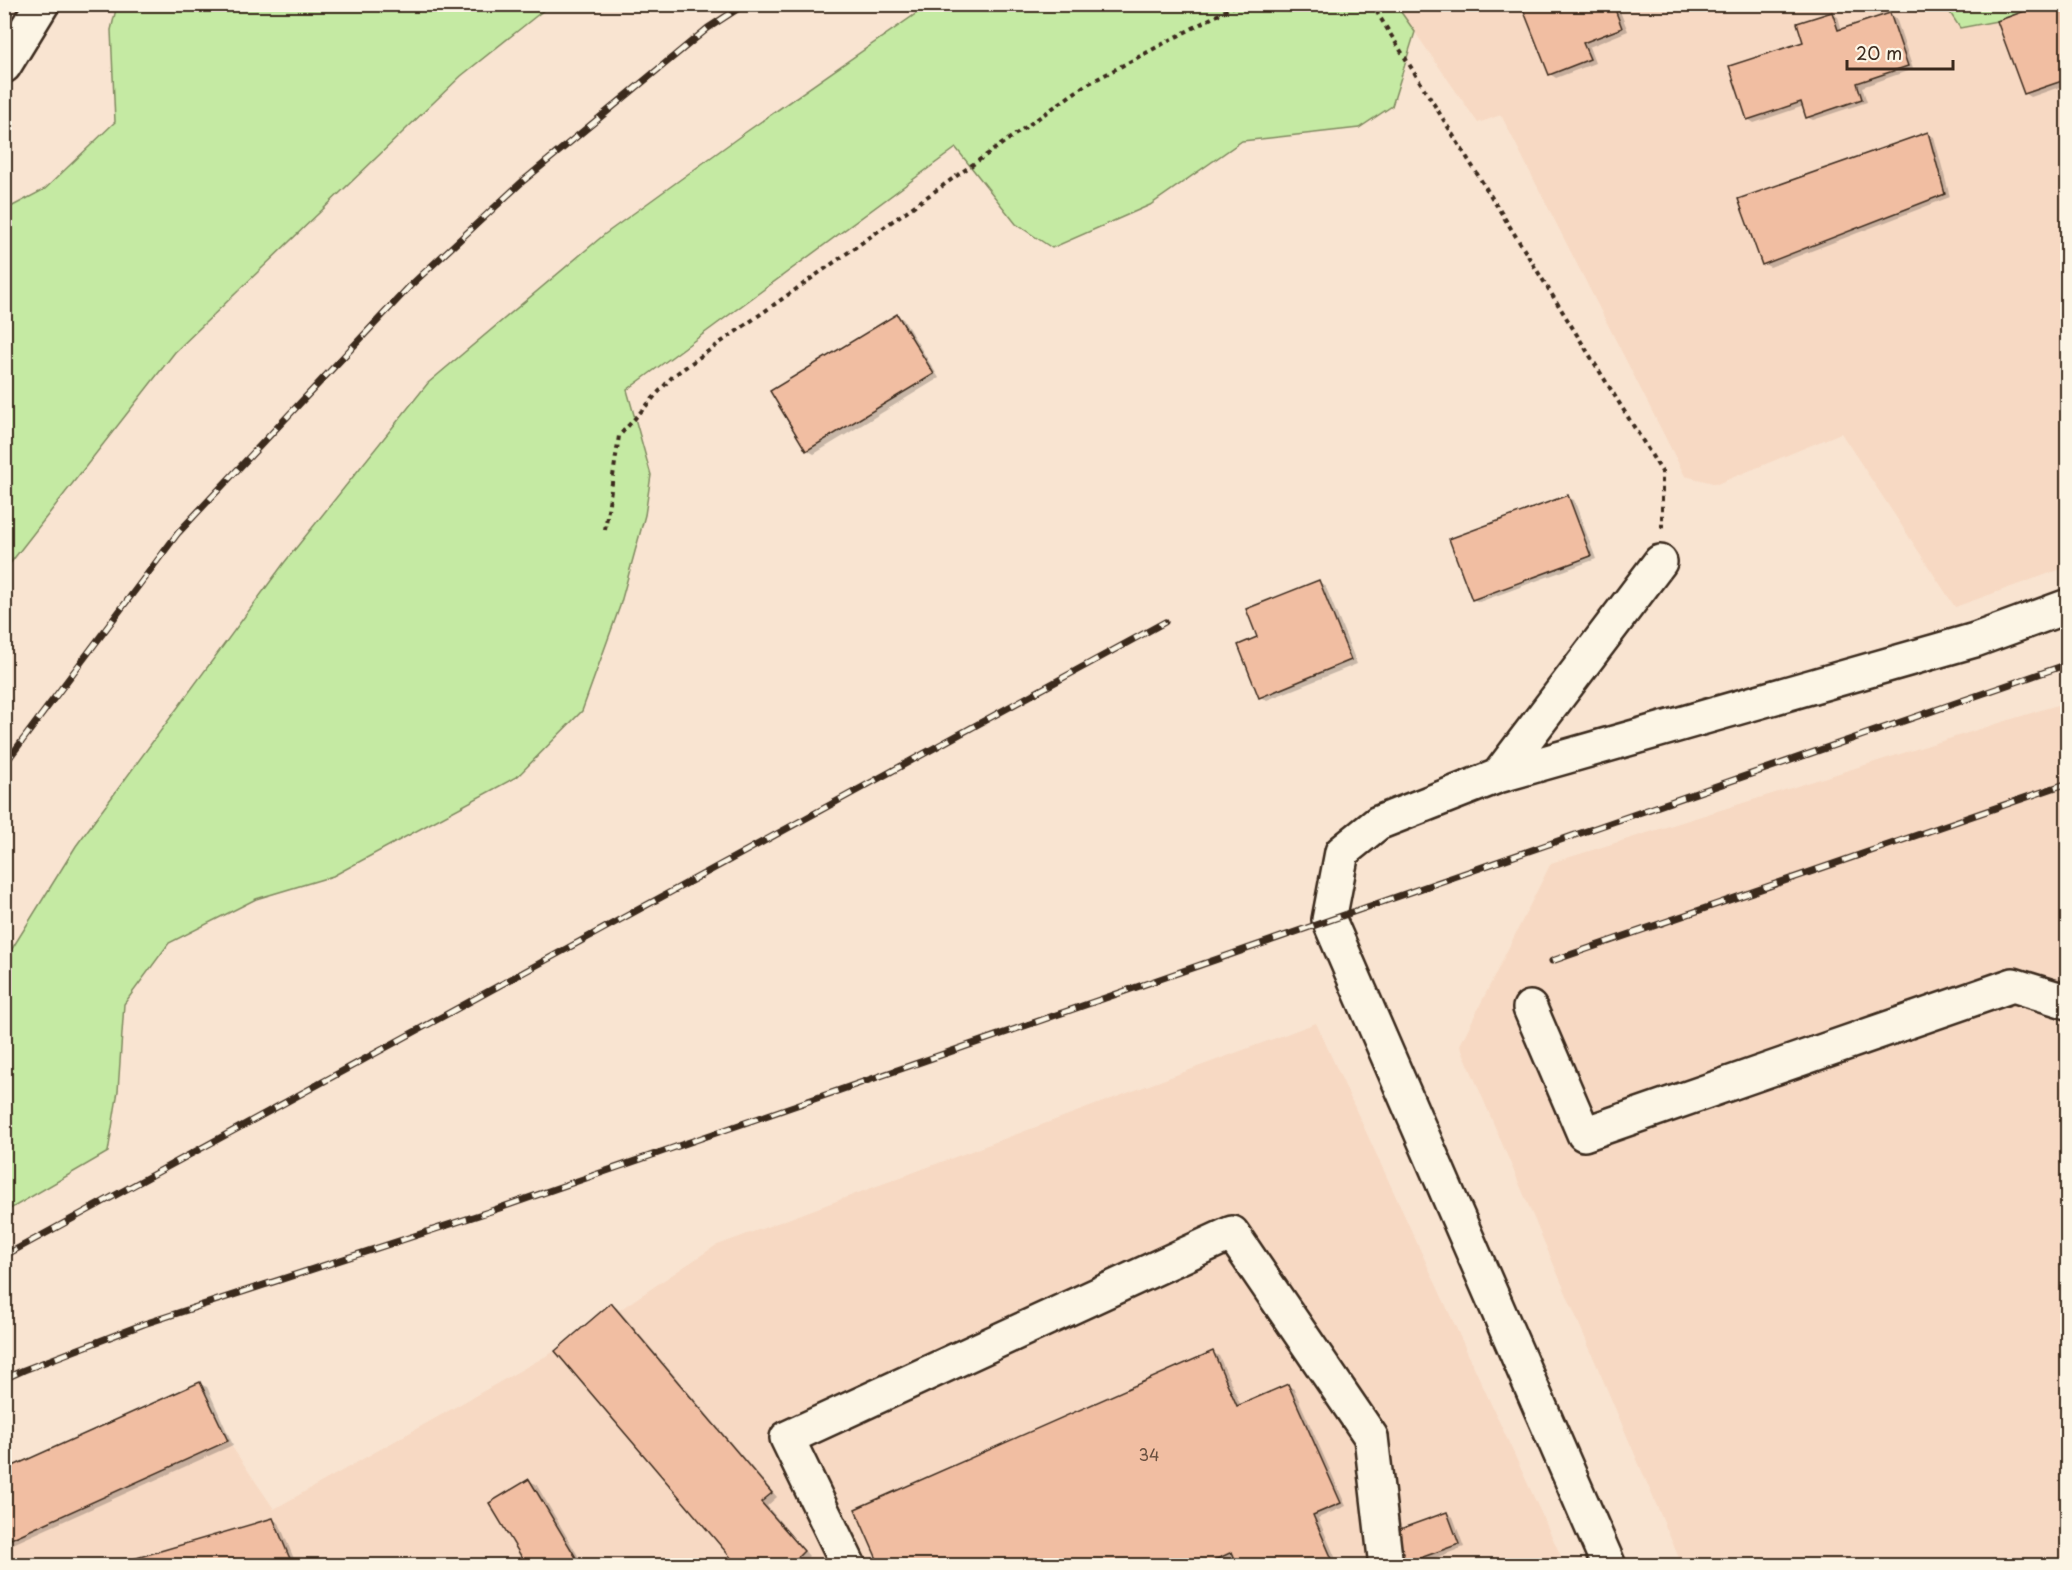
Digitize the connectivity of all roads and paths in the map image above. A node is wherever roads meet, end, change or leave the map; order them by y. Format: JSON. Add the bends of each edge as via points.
{"nodes":[{"id":1,"x":42,"y":4,"type":"edge"},
{"id":2,"x":1238,"y":4,"type":"edge"},
{"id":3,"x":1371,"y":4,"type":"edge"},
{"id":4,"x":4,"y":66,"type":"edge"},
{"id":5,"x":605,"y":530,"type":"dead end"},
{"id":6,"x":1660,"y":562,"type":"joint"},
{"id":7,"x":2067,"y":606,"type":"edge"},
{"id":8,"x":1498,"y":776,"type":"junction"},
{"id":9,"x":2067,"y":1002,"type":"edge"},
{"id":10,"x":1530,"y":1008,"type":"dead end"},
{"id":11,"x":849,"y":1566,"type":"edge"},
{"id":12,"x":1386,"y":1566,"type":"edge"},
{"id":13,"x":1609,"y":1566,"type":"edge"}],
"edges":[{"from":1,"to":4,"type":"lane"},
{"from":2,"to":5,"type":"path","via":[[1083,86],[673,376],[619,436]]},
{"from":3,"to":6,"type":"path","via":[[1662,471]]},
{"from":6,"to":8,"type":"lane"},
{"from":7,"to":8,"type":"lane","via":[[1976,640]]},
{"from":8,"to":13,"type":"lane","via":[[1378,823],[1342,852],[1329,920]]},
{"from":9,"to":10,"type":"lane","via":[[2013,985],[1584,1134]]},
{"from":11,"to":12,"type":"lane","via":[[787,1438],[1232,1233],[1371,1437]]}]}
